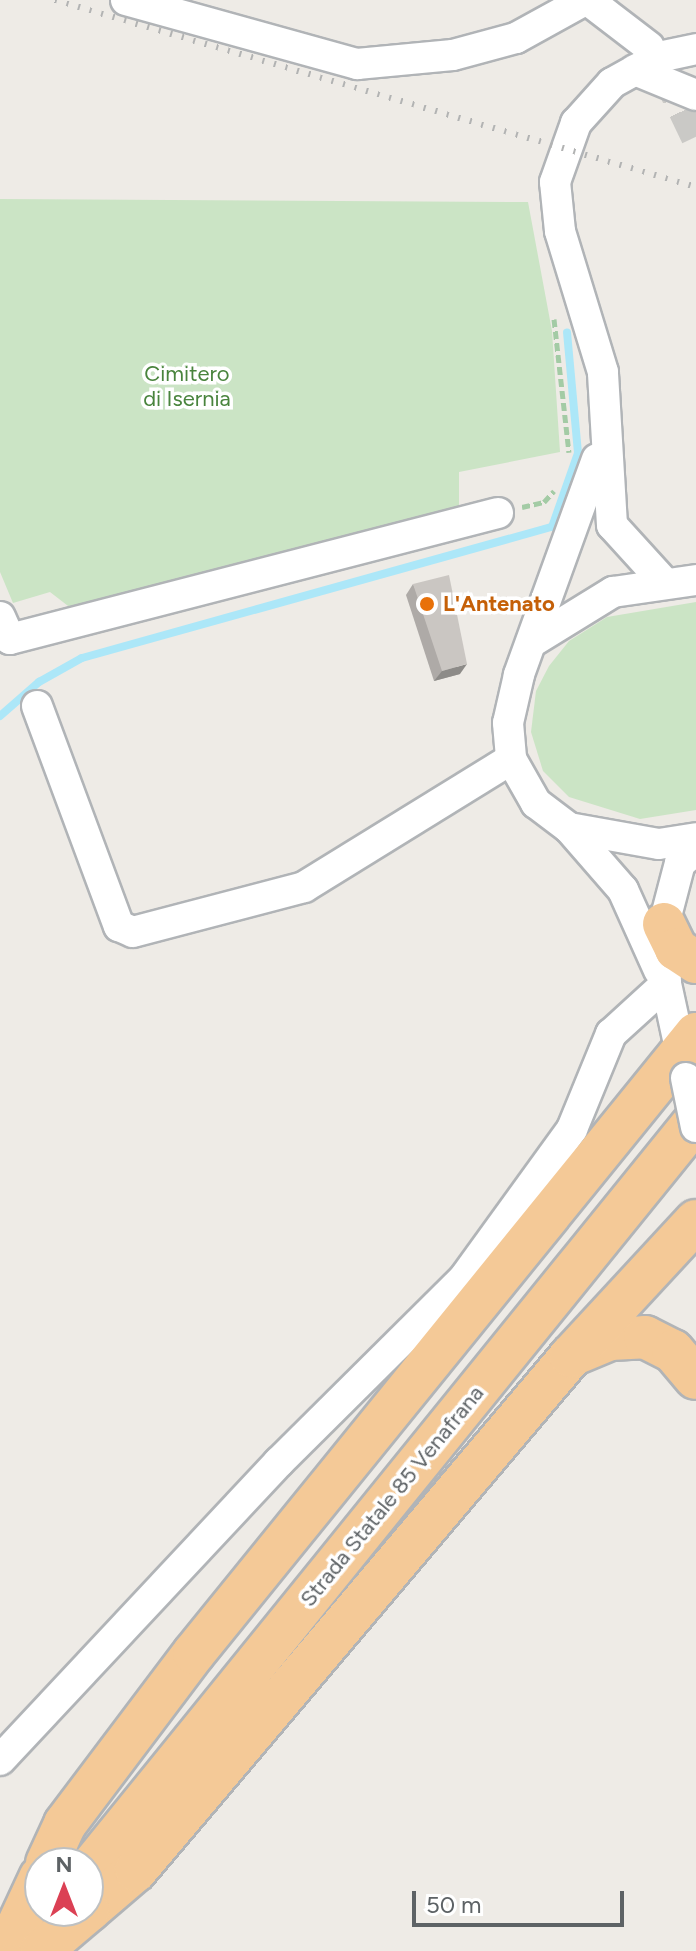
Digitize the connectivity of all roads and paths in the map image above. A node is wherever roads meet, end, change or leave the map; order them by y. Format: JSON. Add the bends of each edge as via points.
{"nodes":[{"id":1,"x":126,"y":0,"type":"edge"},
{"id":2,"x":595,"y":4,"type":"edge"},
{"id":3,"x":696,"y":49,"type":"edge"},
{"id":4,"x":642,"y":58,"type":"junction"},
{"id":5,"x":696,"y":95,"type":"edge"},
{"id":6,"x":553,"y":306,"type":"dead end"},
{"id":7,"x":606,"y":431,"type":"junction"},
{"id":8,"x":567,"y":462,"type":"dead end"},
{"id":9,"x":560,"y":480,"type":"dead end"},
{"id":10,"x":498,"y":513,"type":"joint"},
{"id":11,"x":662,"y":580,"type":"junction"},
{"id":12,"x":696,"y":580,"type":"edge"},
{"id":13,"x":0,"y":617,"type":"edge"},
{"id":14,"x":535,"y":640,"type":"junction"},
{"id":15,"x":37,"y":706,"type":"dead end"},
{"id":16,"x":511,"y":759,"type":"junction"},
{"id":17,"x":569,"y":828,"type":"junction"},
{"id":18,"x":696,"y":838,"type":"edge"},
{"id":19,"x":696,"y":850,"type":"edge"},
{"id":20,"x":664,"y":924,"type":"joint"},
{"id":21,"x":681,"y":973,"type":"edge"},
{"id":22,"x":687,"y":1054,"type":"edge"},
{"id":23,"x":696,"y":1120,"type":"edge"},
{"id":24,"x":696,"y":1127,"type":"edge"},
{"id":25,"x":696,"y":1221,"type":"edge"},
{"id":26,"x":571,"y":1356,"type":"junction"},
{"id":27,"x":696,"y":1378,"type":"edge"},
{"id":28,"x":0,"y":1760,"type":"edge"},
{"id":29,"x":54,"y":1847,"type":"edge"},
{"id":30,"x":104,"y":1851,"type":"edge"},
{"id":31,"x":104,"y":1897,"type":"edge"},
{"id":32,"x":24,"y":1912,"type":"edge"},
{"id":33,"x":43,"y":1927,"type":"edge"},
{"id":34,"x":69,"y":1927,"type":"edge"},
{"id":35,"x":6,"y":1951,"type":"edge"},
{"id":36,"x":23,"y":1951,"type":"edge"},
{"id":37,"x":41,"y":1951,"type":"edge"}],
"edges":[{"from":1,"to":2,"type":"street","via":[[357,64],[453,55],[516,38]]},
{"from":2,"to":4,"type":"street"},
{"from":3,"to":4,"type":"street"},
{"from":4,"to":5,"type":"street"},
{"from":4,"to":7,"type":"street","via":[[576,123],[555,182],[560,231],[596,330]]},
{"from":6,"to":8,"type":"path"},
{"from":7,"to":11,"type":"street","via":[[612,525]]},
{"from":7,"to":14,"type":"street"},
{"from":9,"to":10,"type":"path","via":[[544,502]]},
{"from":10,"to":13,"type":"street","via":[[10,639]]},
{"from":11,"to":12,"type":"street"},
{"from":11,"to":14,"type":"street","via":[[613,592]]},
{"from":14,"to":16,"type":"street","via":[[508,723]]},
{"from":15,"to":16,"type":"street","via":[[119,926],[133,932],[304,887]]},
{"from":16,"to":17,"type":"street","via":[[536,803]]},
{"from":17,"to":18,"type":"street","via":[[659,844]]},
{"from":17,"to":21,"type":"street","via":[[623,890]]},
{"from":19,"to":20,"type":"street","via":[[680,863]]},
{"from":20,"to":21,"type":"highway"},
{"from":21,"to":22,"type":"street"},
{"from":21,"to":28,"type":"street","via":[[611,1034],[572,1129],[465,1277],[279,1462]]},
{"from":22,"to":24,"type":"street","bridge":true},
{"from":22,"to":29,"type":"highway","via":[[194,1653],[65,1824]]},
{"from":23,"to":30,"type":"highway","name":"Strada Statale 85 Venafrana"},
{"from":25,"to":26,"type":"highway"},
{"from":26,"to":27,"type":"highway","via":[[610,1339],[645,1337],[673,1351]]},
{"from":26,"to":31,"type":"highway","via":[[319,1662],[136,1870]]},
{"from":32,"to":35,"type":"highway"},
{"from":33,"to":36,"type":"highway"},
{"from":34,"to":37,"type":"highway"}]}
